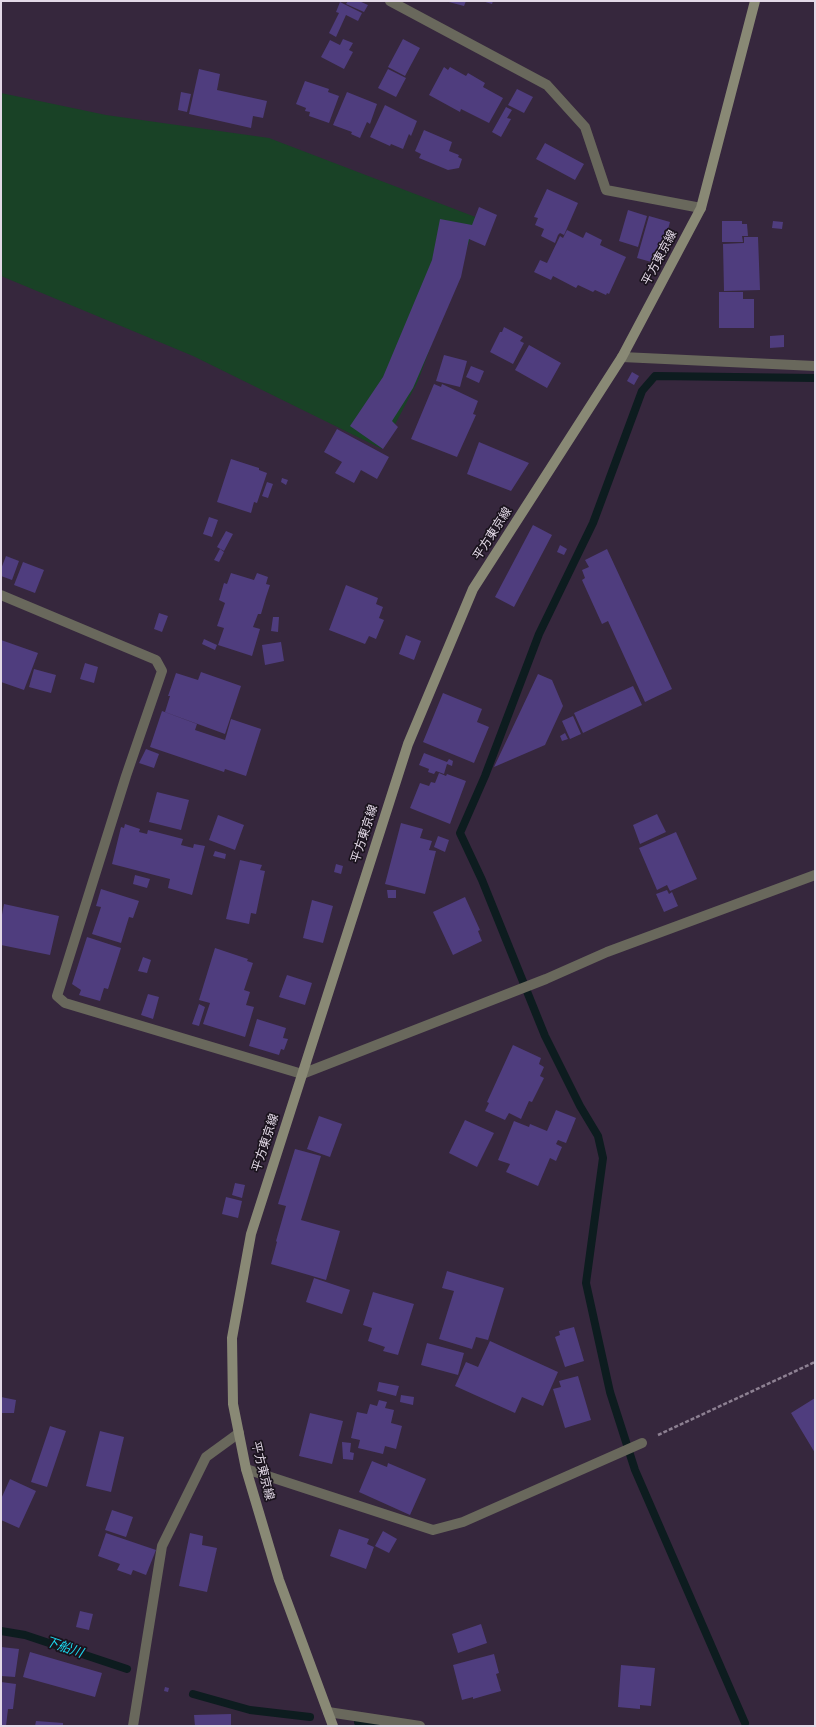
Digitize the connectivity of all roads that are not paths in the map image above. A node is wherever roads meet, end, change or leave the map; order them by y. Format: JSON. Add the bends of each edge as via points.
{"nodes":[{"id":1,"x":390,"y":1,"type":"edge"},
{"id":2,"x":755,"y":1,"type":"edge"},
{"id":3,"x":701,"y":208,"type":"junction"},
{"id":4,"x":622,"y":357,"type":"junction"},
{"id":5,"x":815,"y":366,"type":"edge"},
{"id":6,"x":1,"y":595,"type":"edge"},
{"id":7,"x":815,"y":875,"type":"edge"},
{"id":8,"x":302,"y":1074,"type":"junction"},
{"id":9,"x":239,"y":1433,"type":"junction"},
{"id":10,"x":642,"y":1443,"type":"road end"},
{"id":11,"x":246,"y":1469,"type":"junction"},
{"id":12,"x":328,"y":1712,"type":"junction"},
{"id":13,"x":133,"y":1726,"type":"edge"},
{"id":14,"x":333,"y":1726,"type":"edge"},
{"id":15,"x":420,"y":1726,"type":"edge"}],
"edges":[{"from":1,"to":3,"type":"street","via":[[547,85],[585,127],[606,190]]},
{"from":2,"to":3,"type":"main road","name":"平方東京線"},
{"from":3,"to":4,"type":"main road","name":"平方東京線"},
{"from":4,"to":5,"type":"street"},
{"from":4,"to":8,"type":"main road","name":"平方東京線","via":[[473,590],[408,744]]},
{"from":6,"to":8,"type":"street","via":[[156,660],[162,671],[57,996],[65,1004]]},
{"from":7,"to":8,"type":"street","via":[[607,952],[546,979]]},
{"from":8,"to":9,"type":"main road","name":"平方東京線","via":[[251,1234],[232,1338],[233,1404]]},
{"from":9,"to":11,"type":"main road","name":"平方東京線"},
{"from":9,"to":13,"type":"street","via":[[206,1457],[162,1546]]},
{"from":10,"to":11,"type":"street","via":[[463,1522],[433,1530]]},
{"from":11,"to":12,"type":"main road","name":"平方東京線","via":[[279,1580]]},
{"from":12,"to":14,"type":"main road","name":"平方東京線"},
{"from":12,"to":15,"type":"street"}]}
